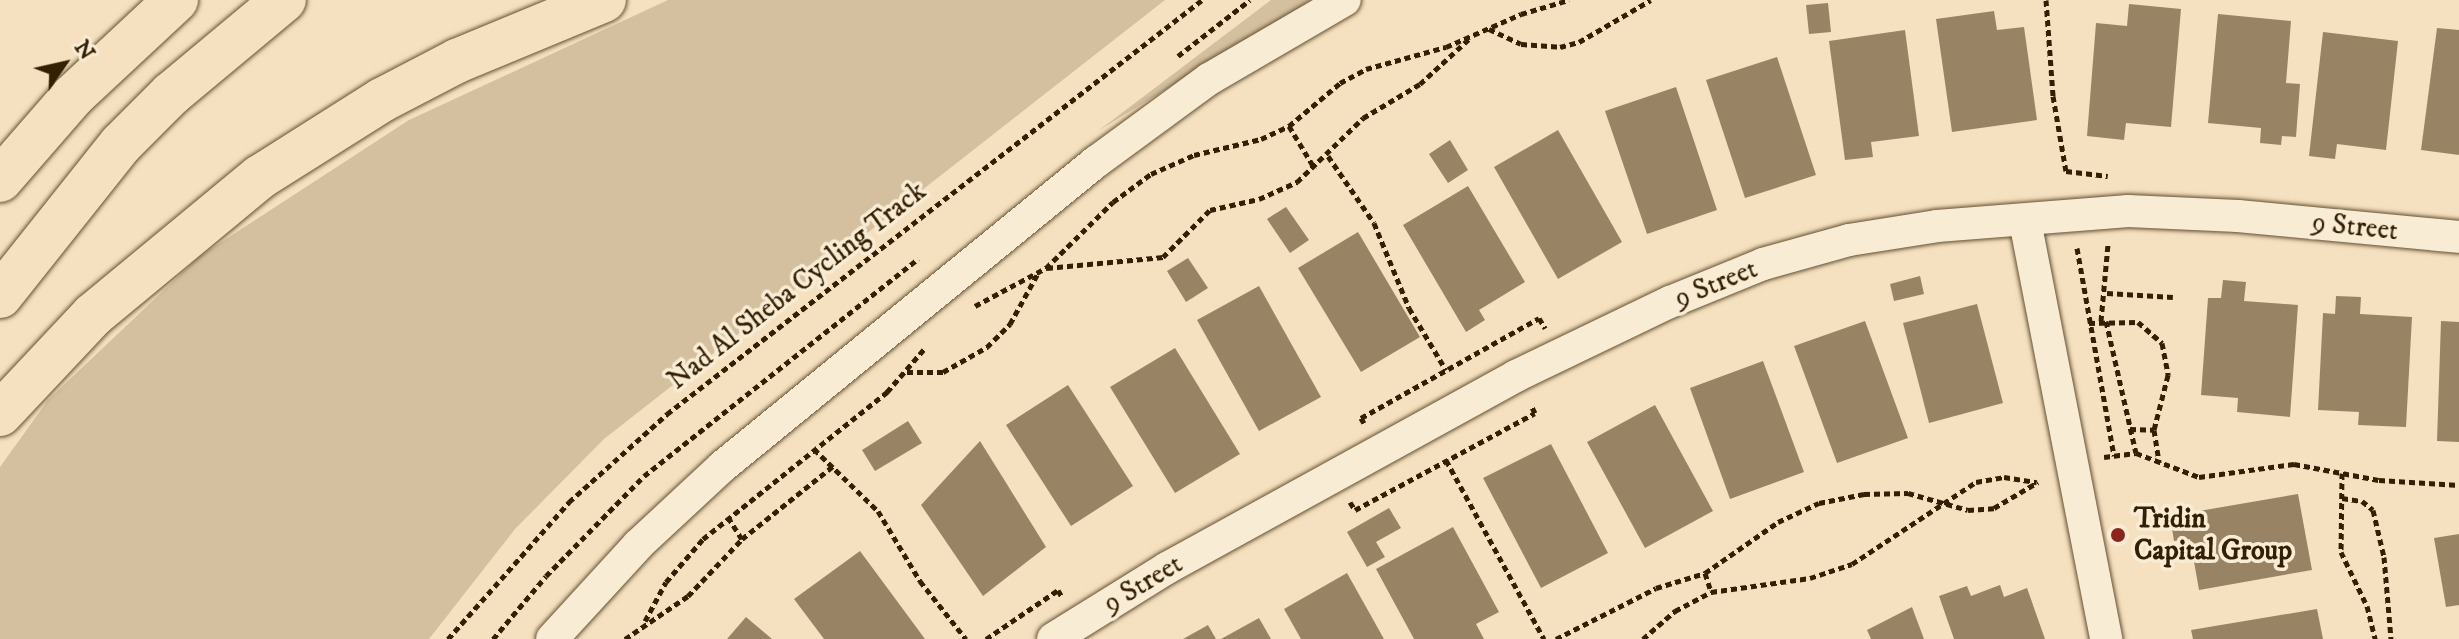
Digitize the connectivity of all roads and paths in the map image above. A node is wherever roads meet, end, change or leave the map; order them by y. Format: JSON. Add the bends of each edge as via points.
{"nodes":[{"id":1,"x":176,"y":0,"type":"edge"},
{"id":2,"x":284,"y":0,"type":"edge"},
{"id":3,"x":604,"y":0,"type":"edge"},
{"id":4,"x":1202,"y":0,"type":"edge"},
{"id":5,"x":1345,"y":0,"type":"edge"},
{"id":6,"x":1569,"y":0,"type":"edge"},
{"id":7,"x":1651,"y":0,"type":"edge"},
{"id":8,"x":2046,"y":0,"type":"edge"},
{"id":9,"x":1488,"y":29,"type":"junction"},
{"id":10,"x":1471,"y":37,"type":"junction"},
{"id":11,"x":1289,"y":126,"type":"junction"},
{"id":12,"x":1328,"y":156,"type":"junction"},
{"id":13,"x":1315,"y":169,"type":"junction"},
{"id":14,"x":2111,"y":177,"type":"dead end"},
{"id":15,"x":0,"y":180,"type":"edge"},
{"id":16,"x":2025,"y":221,"type":"junction"},
{"id":17,"x":2459,"y":237,"type":"edge"},
{"id":18,"x":2119,"y":238,"type":"dead end"},
{"id":19,"x":2108,"y":239,"type":"junction"},
{"id":20,"x":1046,"y":268,"type":"junction"},
{"id":21,"x":1038,"y":273,"type":"junction"},
{"id":22,"x":2107,"y":293,"type":"junction"},
{"id":23,"x":0,"y":296,"type":"edge"},
{"id":24,"x":2173,"y":297,"type":"dead end"},
{"id":25,"x":963,"y":314,"type":"dead end"},
{"id":26,"x":2103,"y":321,"type":"junction"},
{"id":27,"x":2089,"y":323,"type":"junction"},
{"id":28,"x":933,"y":340,"type":"dead end"},
{"id":29,"x":1446,"y":370,"type":"dead end"},
{"id":30,"x":907,"y":372,"type":"junction"},
{"id":31,"x":0,"y":414,"type":"edge"},
{"id":32,"x":2130,"y":429,"type":"junction"},
{"id":33,"x":2154,"y":430,"type":"junction"},
{"id":34,"x":814,"y":449,"type":"junction"},
{"id":35,"x":2136,"y":453,"type":"junction"},
{"id":36,"x":2114,"y":456,"type":"junction"},
{"id":37,"x":1446,"y":460,"type":"dead end"},
{"id":38,"x":2159,"y":463,"type":"junction"},
{"id":39,"x":833,"y":466,"type":"junction"},
{"id":40,"x":2342,"y":473,"type":"junction"},
{"id":41,"x":2074,"y":474,"type":"junction"},
{"id":42,"x":2038,"y":482,"type":"junction"},
{"id":43,"x":2459,"y":485,"type":"edge"},
{"id":44,"x":2342,"y":498,"type":"junction"},
{"id":45,"x":1943,"y":503,"type":"junction"},
{"id":46,"x":728,"y":517,"type":"junction"},
{"id":47,"x":742,"y":539,"type":"junction"},
{"id":48,"x":1705,"y":573,"type":"junction"},
{"id":49,"x":1711,"y":592,"type":"junction"},
{"id":50,"x":645,"y":621,"type":"junction"},
{"id":51,"x":2389,"y":626,"type":"junction"},
{"id":52,"x":2374,"y":628,"type":"junction"},
{"id":53,"x":448,"y":639,"type":"edge"},
{"id":54,"x":552,"y":639,"type":"edge"},
{"id":55,"x":625,"y":639,"type":"edge"},
{"id":56,"x":966,"y":639,"type":"edge"},
{"id":57,"x":1053,"y":639,"type":"edge"},
{"id":58,"x":1544,"y":639,"type":"edge"},
{"id":59,"x":1556,"y":639,"type":"edge"},
{"id":60,"x":1643,"y":639,"type":"edge"},
{"id":61,"x":2106,"y":639,"type":"edge"},
{"id":62,"x":2375,"y":639,"type":"edge"},
{"id":63,"x":2391,"y":639,"type":"edge"}],
"edges":[{"from":1,"to":15,"type":"main road","via":[[73,96]]},
{"from":2,"to":23,"type":"main road","via":[[171,94],[74,196]]},
{"from":3,"to":31,"type":"main road","via":[[457,61],[370,107],[260,177],[103,305]]},
{"from":4,"to":53,"type":"path","name":"Nad Al Sheba Cycling Track","via":[[667,414],[569,502]]},
{"from":5,"to":54,"type":"street","via":[[1209,79],[1096,162],[723,466],[638,545]]},
{"from":6,"to":9,"type":"path"},
{"from":7,"to":9,"type":"path","via":[[1579,42],[1560,47],[1521,44]]},
{"from":8,"to":14,"type":"path","via":[[2053,96],[2066,171]]},
{"from":9,"to":10,"type":"path"},
{"from":10,"to":11,"type":"path","via":[[1366,69],[1340,83]]},
{"from":10,"to":12,"type":"path","via":[[1420,84],[1363,118]]},
{"from":11,"to":13,"type":"path"},
{"from":11,"to":20,"type":"path","via":[[1151,174],[1113,202]]},
{"from":12,"to":13,"type":"path"},
{"from":12,"to":29,"type":"path","via":[[1374,223],[1409,308]]},
{"from":13,"to":20,"type":"path","via":[[1278,192],[1210,210],[1163,257]]},
{"from":16,"to":17,"type":"street","name":"9 Street","via":[[2179,211]]},
{"from":16,"to":41,"type":"street"},
{"from":16,"to":57,"type":"street","name":"9 Street","via":[[1937,226],[1849,240],[1763,264],[1670,302],[1516,376],[1167,568]]},
{"from":18,"to":19,"type":"path"},
{"from":19,"to":22,"type":"path"},
{"from":19,"to":27,"type":"path","via":[[2077,244]]},
{"from":20,"to":21,"type":"path"},
{"from":21,"to":25,"type":"path"},
{"from":21,"to":30,"type":"path","via":[[1010,324],[987,347],[943,372]]},
{"from":22,"to":24,"type":"path"},
{"from":22,"to":26,"type":"path"},
{"from":26,"to":27,"type":"path"},
{"from":26,"to":32,"type":"path"},
{"from":26,"to":33,"type":"path","via":[[2138,322],[2162,343],[2168,375]]},
{"from":27,"to":36,"type":"path"},
{"from":28,"to":30,"type":"path"},
{"from":30,"to":34,"type":"path"},
{"from":32,"to":33,"type":"path"},
{"from":32,"to":35,"type":"path"},
{"from":33,"to":38,"type":"path"},
{"from":34,"to":39,"type":"path"},
{"from":34,"to":46,"type":"path"},
{"from":35,"to":36,"type":"path"},
{"from":35,"to":38,"type":"path"},
{"from":36,"to":41,"type":"path"},
{"from":37,"to":58,"type":"path"},
{"from":38,"to":40,"type":"path","via":[[2199,477],[2282,464]]},
{"from":39,"to":47,"type":"path"},
{"from":39,"to":56,"type":"path","via":[[878,511],[920,581]]},
{"from":40,"to":43,"type":"path"},
{"from":40,"to":44,"type":"path"},
{"from":41,"to":42,"type":"path"},
{"from":41,"to":61,"type":"street"},
{"from":42,"to":45,"type":"path","via":[[1989,478]]},
{"from":42,"to":45,"type":"path","via":[[1994,508],[1968,510]]},
{"from":44,"to":51,"type":"path","via":[[2362,501],[2373,510],[2384,557]]},
{"from":44,"to":52,"type":"path","via":[[2341,552]]},
{"from":45,"to":48,"type":"path","via":[[1908,493],[1819,503],[1778,522]]},
{"from":45,"to":49,"type":"path","via":[[1852,564],[1810,578]]},
{"from":46,"to":47,"type":"path"},
{"from":46,"to":50,"type":"path","via":[[680,563]]},
{"from":47,"to":50,"type":"path","via":[[688,596]]},
{"from":48,"to":49,"type":"path"},
{"from":48,"to":59,"type":"path","via":[[1656,588]]},
{"from":49,"to":60,"type":"path","via":[[1675,611]]},
{"from":50,"to":55,"type":"path"},
{"from":51,"to":52,"type":"path"},
{"from":51,"to":63,"type":"path"},
{"from":52,"to":62,"type":"path"}]}
